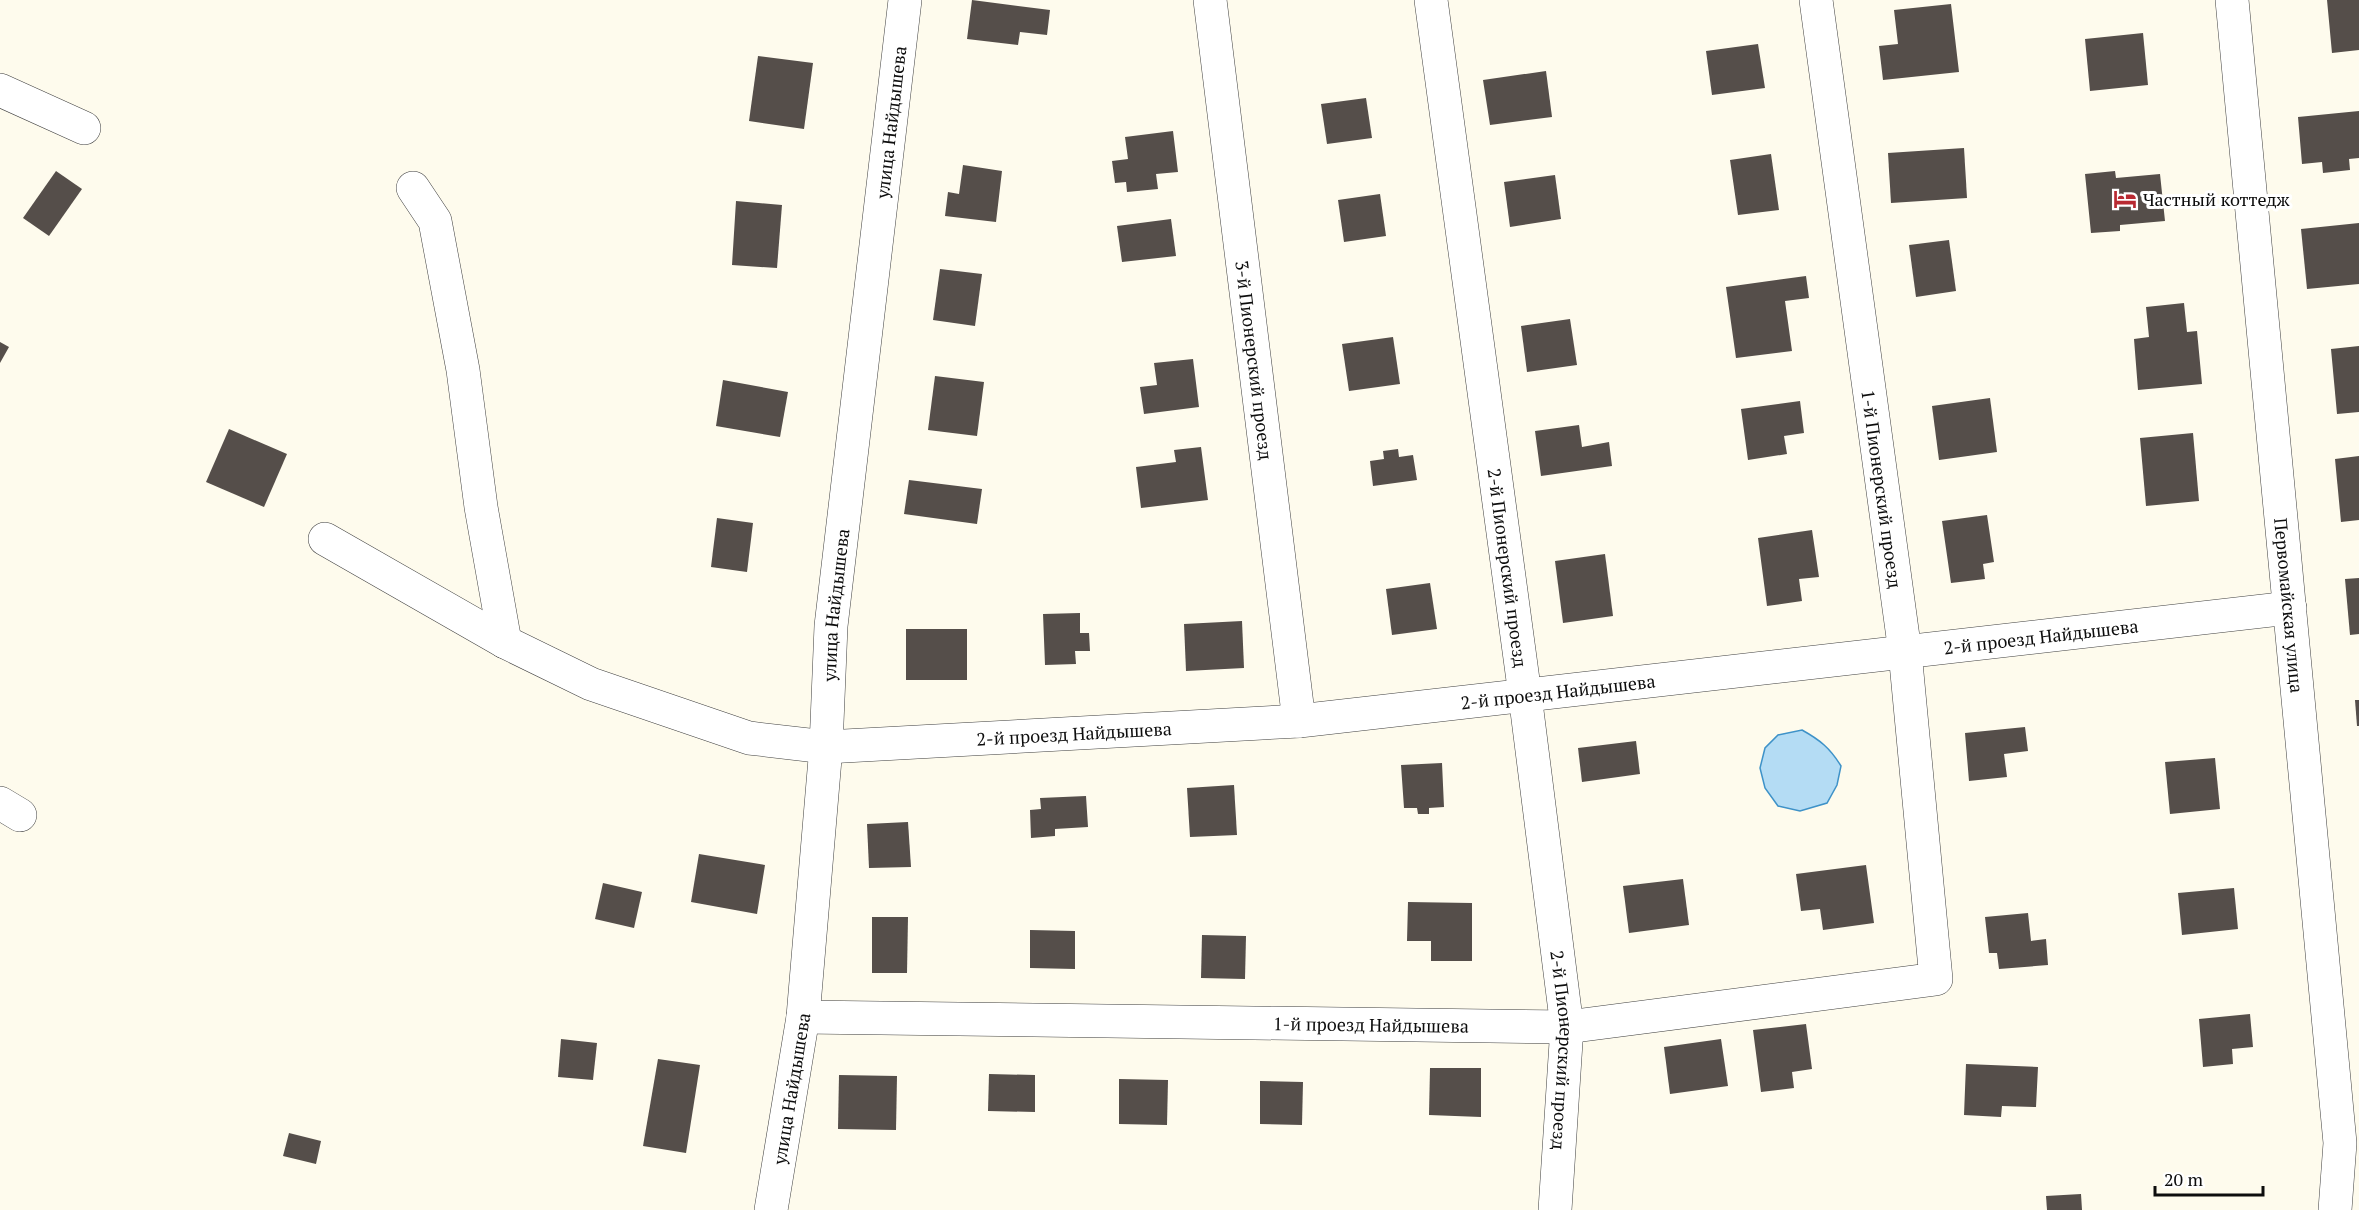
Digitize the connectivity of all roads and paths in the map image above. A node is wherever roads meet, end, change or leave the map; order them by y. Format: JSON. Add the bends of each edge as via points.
{"nodes":[{"id":1,"x":905,"y":0,"type":"edge"},
{"id":2,"x":1210,"y":0,"type":"edge"},
{"id":3,"x":1431,"y":0,"type":"edge"},
{"id":4,"x":1816,"y":0,"type":"edge"},
{"id":5,"x":2232,"y":0,"type":"edge"},
{"id":6,"x":0,"y":90,"type":"edge"},
{"id":7,"x":84,"y":128,"type":"dead end"},
{"id":8,"x":413,"y":188,"type":"dead end"},
{"id":9,"x":325,"y":539,"type":"dead end"},
{"id":10,"x":2290,"y":608,"type":"junction"},
{"id":11,"x":505,"y":642,"type":"junction"},
{"id":12,"x":1905,"y":652,"type":"junction"},
{"id":13,"x":1525,"y":695,"type":"junction"},
{"id":14,"x":1299,"y":721,"type":"junction"},
{"id":15,"x":826,"y":747,"type":"junction"},
{"id":16,"x":1936,"y":979,"type":"joint"},
{"id":17,"x":803,"y":1017,"type":"junction"},
{"id":18,"x":1567,"y":1027,"type":"junction"},
{"id":19,"x":771,"y":1210,"type":"edge"},
{"id":20,"x":1555,"y":1210,"type":"edge"},
{"id":21,"x":2335,"y":1210,"type":"edge"}],
"edges":[{"from":1,"to":15,"type":"street","name":"улица Найдышева","via":[[831,626]]},
{"from":2,"to":14,"type":"street","name":"3-й Пионерский проезд"},
{"from":3,"to":13,"type":"street","name":"2-й Пионерский проезд"},
{"from":4,"to":12,"type":"street","name":"1-й Пионерский проезд"},
{"from":5,"to":10,"type":"street","name":"Первомайская улица"},
{"from":6,"to":7,"type":"street"},
{"from":8,"to":11,"type":"street","via":[[435,221],[463,369],[481,507]]},
{"from":9,"to":11,"type":"street","name":"2-й проезд Найдышева"},
{"from":10,"to":12,"type":"street","name":"2-й проезд Найдышева"},
{"from":10,"to":21,"type":"street","name":"Первомайская улица","via":[[2340,1143]]},
{"from":11,"to":15,"type":"street","name":"2-й проезд Найдышева","via":[[591,684],[749,738]]},
{"from":12,"to":13,"type":"street","name":"2-й проезд Найдышева"},
{"from":12,"to":16,"type":"street","name":"1-й Пионерский проезд"},
{"from":13,"to":14,"type":"street","name":"2-й проезд Найдышева"},
{"from":13,"to":18,"type":"street","name":"2-й Пионерский проезд"},
{"from":14,"to":15,"type":"street","name":"2-й проезд Найдышева"},
{"from":15,"to":17,"type":"street","name":"улица Найдышева"},
{"from":16,"to":18,"type":"street","name":"1-й проезд Найдышева"},
{"from":17,"to":18,"type":"street","name":"1-й проезд Найдышева"},
{"from":17,"to":19,"type":"street","name":"улица Найдышева"},
{"from":18,"to":20,"type":"street","name":"2-й Пионерский проезд"}]}
